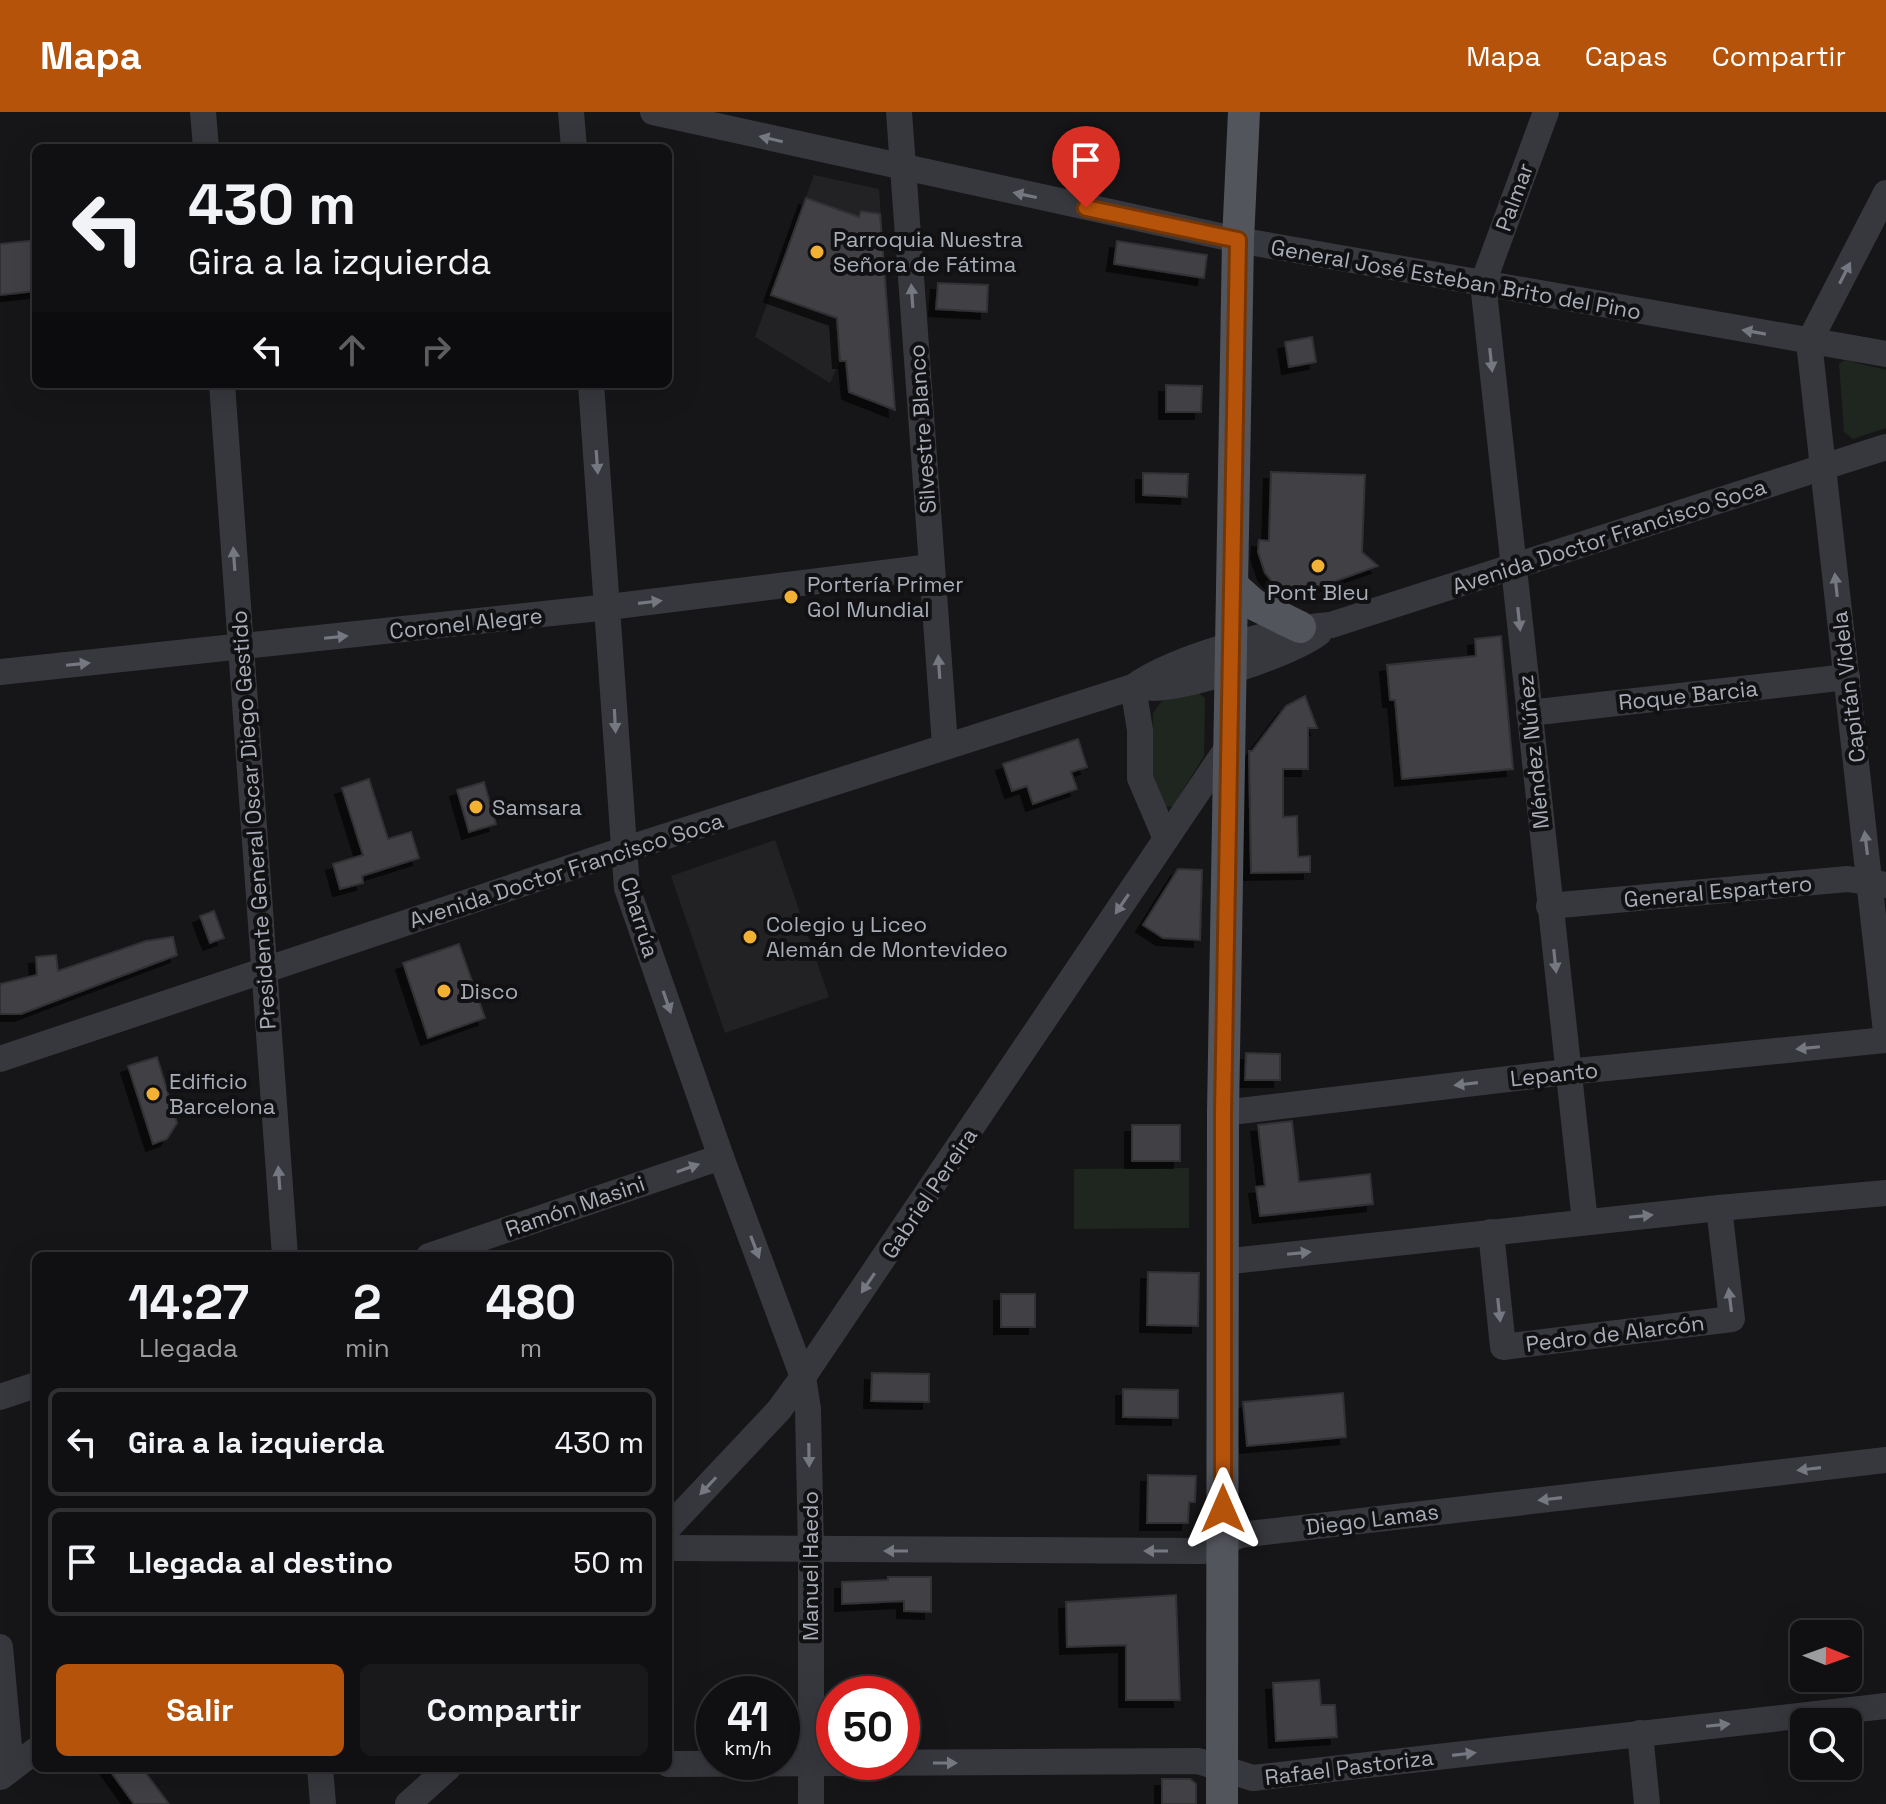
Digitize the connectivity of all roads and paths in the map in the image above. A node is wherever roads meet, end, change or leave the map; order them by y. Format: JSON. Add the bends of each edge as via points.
{"nodes":[{"id":1,"x":203,"y":112,"type":"edge"},
{"id":2,"x":571,"y":112,"type":"edge"},
{"id":3,"x":653,"y":112,"type":"edge"},
{"id":4,"x":899,"y":112,"type":"edge"},
{"id":5,"x":1244,"y":112,"type":"edge"},
{"id":6,"x":1546,"y":112,"type":"edge"},
{"id":7,"x":206,"y":144,"type":"edge"},
{"id":8,"x":574,"y":144,"type":"edge"},
{"id":9,"x":904,"y":169,"type":"junction"},
{"id":10,"x":1886,"y":193,"type":"edge"},
{"id":11,"x":1238,"y":240,"type":"junction"},
{"id":12,"x":1483,"y":283,"type":"junction"},
{"id":13,"x":1809,"y":342,"type":"junction"},
{"id":14,"x":1886,"y":354,"type":"edge"},
{"id":15,"x":222,"y":388,"type":"edge"},
{"id":16,"x":591,"y":388,"type":"edge"},
{"id":17,"x":1886,"y":447,"type":"edge"},
{"id":18,"x":1823,"y":468,"type":"junction"},
{"id":19,"x":1514,"y":566,"type":"junction"},
{"id":20,"x":931,"y":567,"type":"junction"},
{"id":21,"x":1234,"y":587,"type":"junction"},
{"id":22,"x":609,"y":607,"type":"junction"},
{"id":23,"x":1316,"y":626,"type":"junction"},
{"id":24,"x":240,"y":647,"type":"junction"},
{"id":25,"x":1233,"y":658,"type":"junction"},
{"id":26,"x":0,"y":672,"type":"edge"},
{"id":27,"x":1847,"y":677,"type":"junction"},
{"id":28,"x":1133,"y":687,"type":"junction"},
{"id":29,"x":1529,"y":713,"type":"junction"},
{"id":30,"x":945,"y":745,"type":"junction"},
{"id":31,"x":1228,"y":747,"type":"junction"},
{"id":32,"x":1166,"y":839,"type":"junction"},
{"id":33,"x":623,"y":850,"type":"junction"},
{"id":34,"x":1878,"y":884,"type":"edge"},
{"id":35,"x":1549,"y":906,"type":"junction"},
{"id":36,"x":263,"y":972,"type":"junction"},
{"id":37,"x":1886,"y":1032,"type":"edge"},
{"id":38,"x":1886,"y":1040,"type":"edge"},
{"id":39,"x":0,"y":1059,"type":"edge"},
{"id":40,"x":1567,"y":1072,"type":"junction"},
{"id":41,"x":1223,"y":1113,"type":"junction"},
{"id":42,"x":721,"y":1157,"type":"junction"},
{"id":43,"x":1886,"y":1193,"type":"edge"},
{"id":44,"x":1719,"y":1208,"type":"junction"},
{"id":45,"x":1585,"y":1222,"type":"junction"},
{"id":46,"x":1491,"y":1232,"type":"junction"},
{"id":47,"x":285,"y":1252,"type":"edge"},
{"id":48,"x":441,"y":1252,"type":"edge"},
{"id":49,"x":1222,"y":1262,"type":"junction"},
{"id":50,"x":803,"y":1377,"type":"junction"},
{"id":51,"x":32,"y":1386,"type":"edge"},
{"id":52,"x":0,"y":1397,"type":"edge"},
{"id":53,"x":1886,"y":1460,"type":"edge"},
{"id":54,"x":672,"y":1524,"type":"edge"},
{"id":55,"x":1224,"y":1540,"type":"junction"},
{"id":56,"x":672,"y":1548,"type":"edge"},
{"id":57,"x":811,"y":1551,"type":"junction"},
{"id":58,"x":0,"y":1647,"type":"edge"},
{"id":59,"x":1886,"y":1706,"type":"edge"},
{"id":60,"x":1640,"y":1733,"type":"junction"},
{"id":61,"x":32,"y":1753,"type":"edge"},
{"id":62,"x":811,"y":1763,"type":"junction"},
{"id":63,"x":672,"y":1764,"type":"edge"},
{"id":64,"x":1222,"y":1767,"type":"junction"},
{"id":65,"x":320,"y":1772,"type":"edge"},
{"id":66,"x":444,"y":1772,"type":"edge"},
{"id":67,"x":6,"y":1773,"type":"edge"},
{"id":68,"x":323,"y":1804,"type":"edge"},
{"id":69,"x":408,"y":1804,"type":"edge"},
{"id":70,"x":811,"y":1804,"type":"edge"},
{"id":71,"x":1222,"y":1804,"type":"edge"},
{"id":72,"x":1647,"y":1804,"type":"edge"}],
"edges":[{"from":1,"to":7,"type":"street"},
{"from":2,"to":8,"type":"street"},
{"from":9,"to":3,"type":"street","name":"General José Esteban Brito del Pino","one_way":true},
{"from":4,"to":9,"type":"street","name":"Silvestre Blanco"},
{"from":5,"to":11,"type":"main road"},
{"from":6,"to":12,"type":"street","name":"Palmar"},
{"from":11,"to":9,"type":"street","name":"General José Esteban Brito del Pino","one_way":true},
{"from":20,"to":9,"type":"street","name":"Silvestre Blanco","one_way":true},
{"from":13,"to":10,"type":"street","one_way":true},
{"from":11,"to":12,"type":"street","name":"General José Esteban Brito del Pino"},
{"from":11,"to":21,"type":"main road"},
{"from":13,"to":12,"type":"street","name":"General José Esteban Brito del Pino","one_way":true},
{"from":12,"to":19,"type":"street","name":"Méndez Núñez","one_way":true},
{"from":13,"to":14,"type":"street","name":"General José Esteban Brito del Pino"},
{"from":13,"to":18,"type":"street","name":"Capitán Videla"},
{"from":24,"to":15,"type":"street","name":"Presidente General Oscar Diego Gestido","one_way":true},
{"from":16,"to":22,"type":"street","name":"Charrúa","one_way":true},
{"from":17,"to":18,"type":"street","name":"Avenida Doctor Francisco Soca"},
{"from":18,"to":19,"type":"street","name":"Avenida Doctor Francisco Soca"},
{"from":27,"to":18,"type":"street","name":"Capitán Videla","one_way":true},
{"from":19,"to":23,"type":"street","name":"Avenida Doctor Francisco Soca"},
{"from":19,"to":29,"type":"street","name":"Méndez Núñez","one_way":true},
{"from":22,"to":20,"type":"street","name":"Coronel Alegre","one_way":true},
{"from":30,"to":20,"type":"street","name":"Silvestre Blanco","one_way":true},
{"from":21,"to":23,"type":"main road","via":[[1253,604]]},
{"from":21,"to":25,"type":"main road"},
{"from":24,"to":22,"type":"street","name":"Coronel Alegre","one_way":true},
{"from":22,"to":33,"type":"street","name":"Charrúa","one_way":true},
{"from":23,"to":25,"type":"street","name":"Avenida Doctor Francisco Soca"},
{"from":26,"to":24,"type":"street","name":"Coronel Alegre","one_way":true},
{"from":24,"to":36,"type":"street","name":"Presidente General Oscar Diego Gestido"},
{"from":25,"to":28,"type":"street","name":"Avenida Doctor Francisco Soca","via":[[1152,673]]},
{"from":25,"to":31,"type":"main road"},
{"from":27,"to":29,"type":"street","name":"Roque Barcia"},
{"from":34,"to":27,"type":"street","name":"Capitán Videla","one_way":true},
{"from":28,"to":30,"type":"street","name":"Avenida Doctor Francisco Soca"},
{"from":28,"to":32,"type":"street","via":[[1140,778]]},
{"from":29,"to":35,"type":"street","name":"Méndez Núñez"},
{"from":30,"to":33,"type":"street","name":"Avenida Doctor Francisco Soca"},
{"from":31,"to":32,"type":"street","name":"Gabriel Pereira"},
{"from":31,"to":41,"type":"main road"},
{"from":32,"to":50,"type":"street","name":"Gabriel Pereira","one_way":true},
{"from":33,"to":36,"type":"street","name":"Avenida Doctor Francisco Soca"},
{"from":33,"to":42,"type":"street","name":"Charrúa","one_way":true,"via":[[627,888]]},
{"from":34,"to":35,"type":"street","name":"General Espartero","via":[[1848,879]]},
{"from":34,"to":37,"type":"street","name":"Capitán Videla"},
{"from":35,"to":40,"type":"street","name":"Méndez Núñez","one_way":true},
{"from":36,"to":39,"type":"street","name":"Avenida Doctor Francisco Soca"},
{"from":47,"to":36,"type":"street","name":"Presidente General Oscar Diego Gestido","one_way":true},
{"from":38,"to":40,"type":"street","name":"Lepanto","one_way":true},
{"from":40,"to":41,"type":"street","name":"Lepanto","one_way":true},
{"from":40,"to":45,"type":"street","name":"Méndez Núñez"},
{"from":41,"to":49,"type":"main road"},
{"from":48,"to":42,"type":"street","name":"Ramón Masini","one_way":true},
{"from":42,"to":50,"type":"street","name":"Charrúa","one_way":true},
{"from":43,"to":44,"type":"street"},
{"from":45,"to":44,"type":"street","one_way":true},
{"from":46,"to":44,"type":"street","name":"Pedro de Alarcón","one_way":true,"via":[[1503,1347],[1732,1319]]},
{"from":45,"to":46,"type":"street"},
{"from":49,"to":46,"type":"street","one_way":true},
{"from":49,"to":55,"type":"main road"},
{"from":50,"to":54,"type":"street","name":"Gabriel Pereira","one_way":true,"via":[[779,1410]]},
{"from":50,"to":57,"type":"street","name":"Manuel Haedo","one_way":true},
{"from":51,"to":52,"type":"street"},
{"from":53,"to":55,"type":"street","name":"Diego Lamas","one_way":true},
{"from":55,"to":57,"type":"street","name":"Diego Lamas","one_way":true,"via":[[1203,1551]]},
{"from":55,"to":64,"type":"main road"},
{"from":56,"to":57,"type":"street","name":"Diego Lamas"},
{"from":57,"to":62,"type":"street","name":"Manuel Haedo"},
{"from":58,"to":67,"type":"street"},
{"from":60,"to":59,"type":"street","name":"Rafael Pastoriza","one_way":true},
{"from":64,"to":60,"type":"street","name":"Rafael Pastoriza","one_way":true,"via":[[1253,1778]]},
{"from":60,"to":72,"type":"street"},
{"from":61,"to":67,"type":"street"},
{"from":62,"to":63,"type":"street","name":"Rafael Pastoriza"},
{"from":62,"to":64,"type":"street","name":"Rafael Pastoriza","one_way":true,"via":[[1198,1761]]},
{"from":62,"to":70,"type":"street","name":"Manuel Haedo"},
{"from":64,"to":71,"type":"main road"},
{"from":65,"to":68,"type":"street"},
{"from":66,"to":69,"type":"street"}]}
